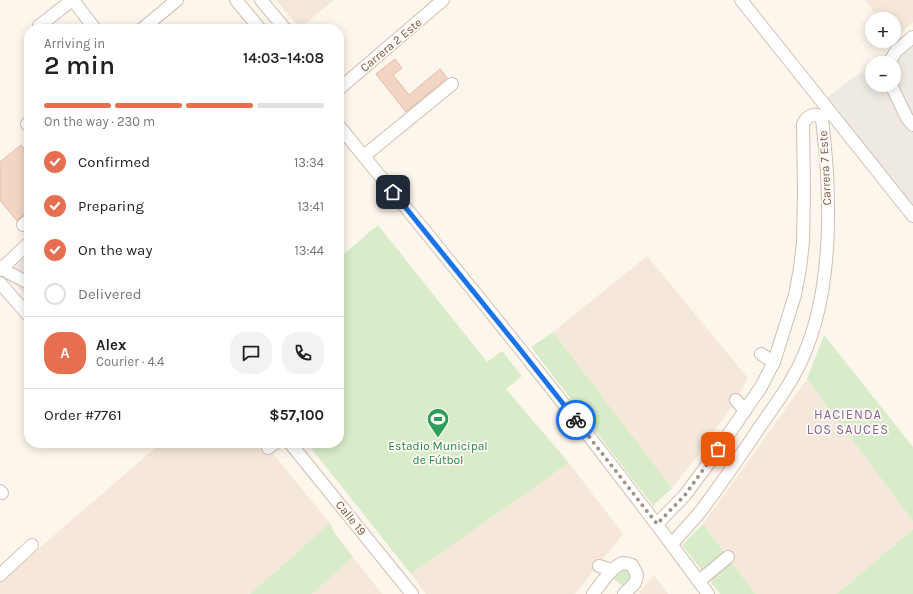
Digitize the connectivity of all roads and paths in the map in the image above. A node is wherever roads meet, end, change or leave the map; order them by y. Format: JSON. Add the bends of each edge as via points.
{"nodes":[{"id":1,"x":72,"y":0,"type":"edge"},
{"id":2,"x":177,"y":0,"type":"edge"},
{"id":3,"x":236,"y":0,"type":"edge"},
{"id":4,"x":443,"y":0,"type":"edge"},
{"id":5,"x":741,"y":0,"type":"edge"},
{"id":6,"x":263,"y":1,"type":"edge"},
{"id":7,"x":42,"y":24,"type":"edge"},
{"id":8,"x":90,"y":24,"type":"edge"},
{"id":9,"x":148,"y":24,"type":"edge"},
{"id":10,"x":256,"y":24,"type":"edge"},
{"id":11,"x":280,"y":24,"type":"edge"},
{"id":12,"x":913,"y":37,"type":"edge"},
{"id":13,"x":893,"y":56,"type":"edge"},
{"id":14,"x":452,"y":84,"type":"dead end"},
{"id":15,"x":344,"y":85,"type":"edge"},
{"id":16,"x":894,"y":92,"type":"edge"},
{"id":17,"x":913,"y":125,"type":"edge"},
{"id":18,"x":344,"y":132,"type":"edge"},
{"id":19,"x":364,"y":156,"type":"junction"},
{"id":20,"x":913,"y":216,"type":"edge"},
{"id":21,"x":24,"y":248,"type":"edge"},
{"id":22,"x":1,"y":269,"type":"edge"},
{"id":23,"x":24,"y":280,"type":"edge"},
{"id":24,"x":0,"y":283,"type":"edge"},
{"id":25,"x":24,"y":310,"type":"edge"},
{"id":26,"x":761,"y":354,"type":"dead end"},
{"id":27,"x":774,"y":362,"type":"junction"},
{"id":28,"x":736,"y":400,"type":"dead end"},
{"id":29,"x":745,"y":411,"type":"junction"},
{"id":30,"x":294,"y":448,"type":"edge"},
{"id":31,"x":657,"y":524,"type":"junction"},
{"id":32,"x":672,"y":544,"type":"junction"},
{"id":33,"x":32,"y":545,"type":"dead end"},
{"id":34,"x":728,"y":557,"type":"dead end"},
{"id":35,"x":599,"y":566,"type":"dead end"},
{"id":36,"x":612,"y":570,"type":"junction"},
{"id":37,"x":0,"y":576,"type":"edge"},
{"id":38,"x":699,"y":581,"type":"junction"},
{"id":39,"x":412,"y":594,"type":"edge"},
{"id":40,"x":593,"y":594,"type":"edge"},
{"id":41,"x":624,"y":594,"type":"edge"},
{"id":42,"x":708,"y":594,"type":"edge"}],
"edges":[{"from":1,"to":7,"type":"street"},
{"from":1,"to":8,"type":"street"},
{"from":2,"to":9,"type":"street"},
{"from":3,"to":10,"type":"street"},
{"from":4,"to":15,"type":"street","name":"Carrera 2 Este"},
{"from":5,"to":20,"type":"street"},
{"from":6,"to":11,"type":"street"},
{"from":12,"to":13,"type":"street"},
{"from":14,"to":19,"type":"street"},
{"from":16,"to":17,"type":"street"},
{"from":18,"to":19,"type":"street"},
{"from":19,"to":31,"type":"street"},
{"from":21,"to":22,"type":"street"},
{"from":22,"to":23,"type":"street"},
{"from":24,"to":25,"type":"street"},
{"from":26,"to":27,"type":"street"},
{"from":27,"to":29,"type":"street","name":"Carrera 7 Este"},
{"from":27,"to":32,"type":"street","name":"Carrera 7 Este","via":[[795,295],[800,268],[804,199],[803,124],[810,115],[816,114],[822,119],[826,150],[828,234],[825,270],[813,329],[793,377],[700,513]]},
{"from":28,"to":29,"type":"street"},
{"from":29,"to":31,"type":"street","name":"Carrera 7 Este","via":[[685,495]]},
{"from":30,"to":39,"type":"street","name":"Calle 19"},
{"from":31,"to":32,"type":"street"},
{"from":32,"to":38,"type":"street"},
{"from":33,"to":37,"type":"street"},
{"from":34,"to":38,"type":"street"},
{"from":35,"to":36,"type":"street"},
{"from":36,"to":40,"type":"street"},
{"from":36,"to":41,"type":"street","via":[[624,563],[636,569],[638,574],[635,583]]},
{"from":38,"to":42,"type":"street"}]}
